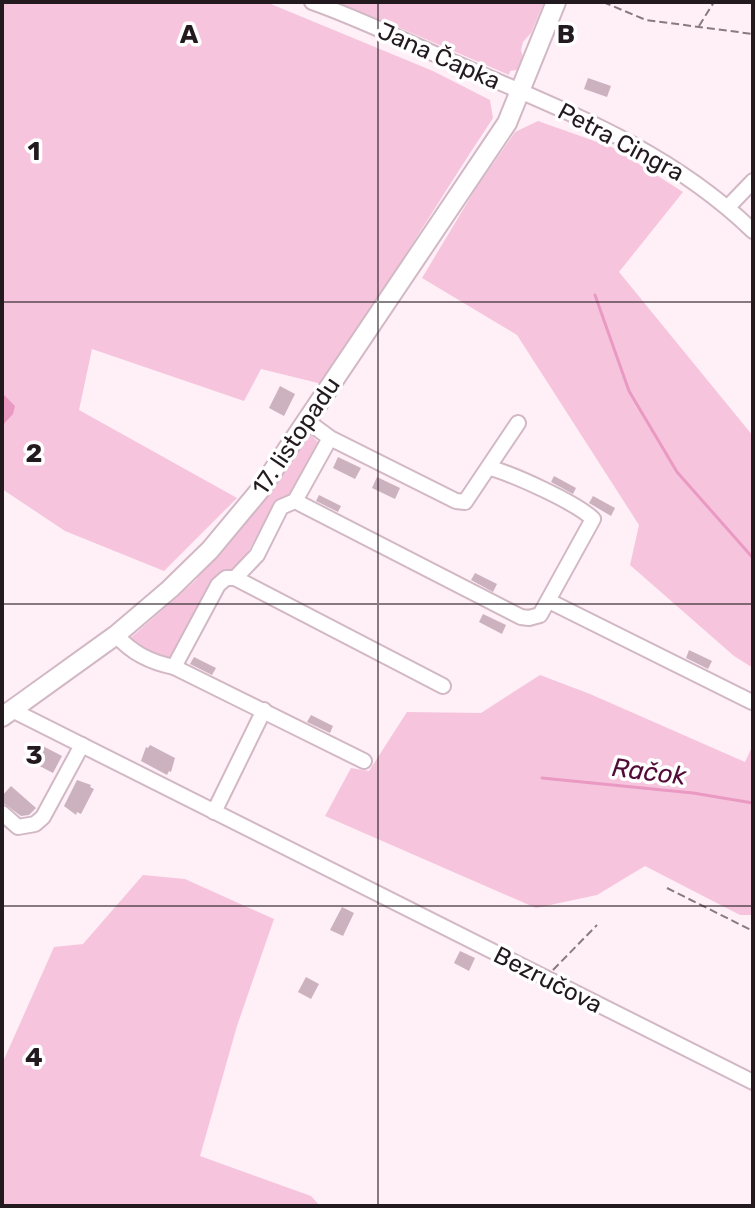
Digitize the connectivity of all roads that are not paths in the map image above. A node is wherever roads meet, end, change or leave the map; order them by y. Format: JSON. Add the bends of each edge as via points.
{"nodes":[{"id":1,"x":312,"y":2,"type":"edge"},
{"id":2,"x":556,"y":2,"type":"edge"},
{"id":3,"x":521,"y":92,"type":"junction"},
{"id":4,"x":753,"y":181,"type":"edge"},
{"id":5,"x":728,"y":207,"type":"junction"},
{"id":6,"x":753,"y":231,"type":"edge"},
{"id":7,"x":307,"y":421,"type":"junction"},
{"id":8,"x":518,"y":423,"type":"dead end"},
{"id":9,"x":330,"y":438,"type":"junction"},
{"id":10,"x":490,"y":468,"type":"junction"},
{"id":11,"x":295,"y":501,"type":"junction"},
{"id":12,"x":235,"y":578,"type":"junction"},
{"id":13,"x":549,"y":601,"type":"junction"},
{"id":14,"x":116,"y":635,"type":"junction"},
{"id":15,"x":174,"y":667,"type":"junction"},
{"id":16,"x":443,"y":686,"type":"dead end"},
{"id":17,"x":752,"y":702,"type":"edge"},
{"id":18,"x":264,"y":710,"type":"junction"},
{"id":19,"x":7,"y":714,"type":"edge"},
{"id":20,"x":82,"y":745,"type":"junction"},
{"id":21,"x":364,"y":761,"type":"dead end"},
{"id":22,"x":214,"y":812,"type":"junction"},
{"id":23,"x":2,"y":813,"type":"edge"},
{"id":24,"x":753,"y":1082,"type":"edge"}],
"edges":[{"from":1,"to":3,"type":"street","name":"Jana Čapka"},
{"from":2,"to":3,"type":"main road","name":"17. listopadu"},
{"from":3,"to":5,"type":"street","name":"Petra Cingra","via":[[657,156]]},
{"from":3,"to":7,"type":"main road","name":"17. listopadu","via":[[507,123]]},
{"from":4,"to":5,"type":"street"},
{"from":5,"to":6,"type":"street","name":"Petra Cingra"},
{"from":7,"to":9,"type":"street"},
{"from":7,"to":14,"type":"main road","name":"17. listopadu","via":[[210,550]]},
{"from":8,"to":10,"type":"street"},
{"from":9,"to":10,"type":"street","via":[[456,501],[465,502]]},
{"from":9,"to":11,"type":"street"},
{"from":10,"to":13,"type":"street","via":[[593,519]]},
{"from":11,"to":12,"type":"street","via":[[281,507],[257,555]]},
{"from":11,"to":13,"type":"street","via":[[521,617],[540,615]]},
{"from":12,"to":15,"type":"street","via":[[218,585]]},
{"from":12,"to":16,"type":"street"},
{"from":13,"to":17,"type":"street"},
{"from":14,"to":15,"type":"street","via":[[128,649]]},
{"from":14,"to":19,"type":"main road","name":"17. listopadu"},
{"from":15,"to":18,"type":"street"},
{"from":18,"to":21,"type":"street"},
{"from":18,"to":22,"type":"street"},
{"from":19,"to":20,"type":"street","name":"Bezručova"},
{"from":20,"to":22,"type":"street","name":"Bezručova"},
{"from":20,"to":23,"type":"street","via":[[35,824],[18,827]]},
{"from":22,"to":24,"type":"street","name":"Bezručova"}]}
